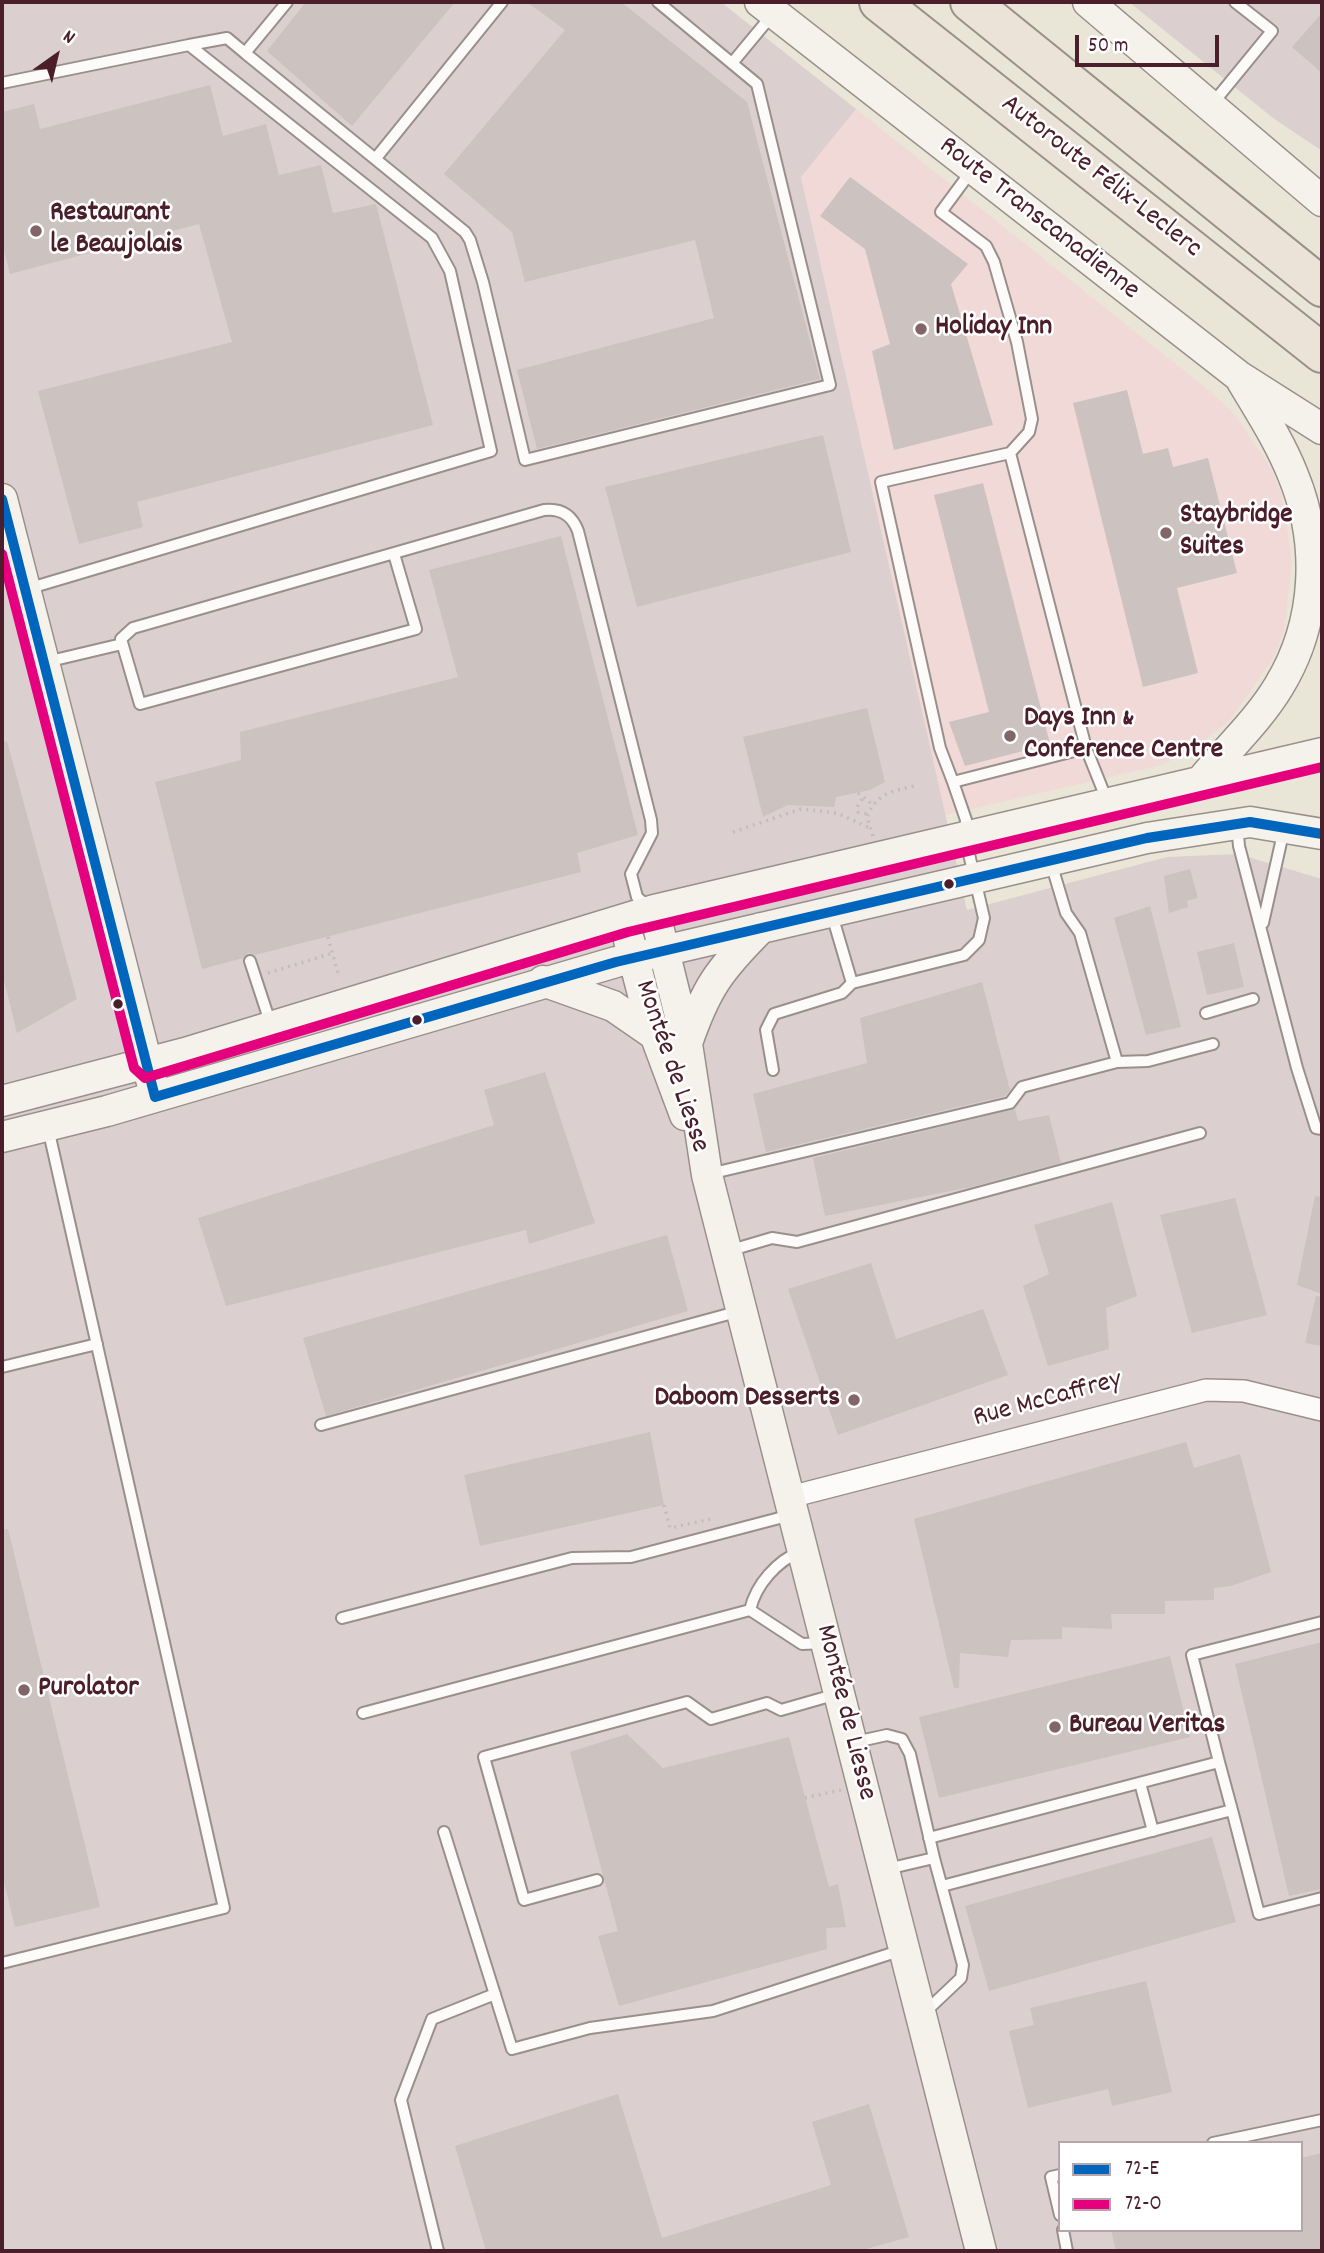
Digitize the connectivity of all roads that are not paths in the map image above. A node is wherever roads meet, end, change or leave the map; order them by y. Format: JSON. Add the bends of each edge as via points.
{"nodes":[{"id":1,"x":286,"y":2,"type":"edge"},
{"id":2,"x":502,"y":2,"type":"edge"},
{"id":3,"x":657,"y":2,"type":"edge"},
{"id":4,"x":879,"y":2,"type":"edge"},
{"id":5,"x":970,"y":2,"type":"edge"},
{"id":6,"x":1088,"y":2,"type":"edge"},
{"id":7,"x":1235,"y":2,"type":"edge"},
{"id":8,"x":767,"y":7,"type":"edge"},
{"id":9,"x":189,"y":45,"type":"junction"},
{"id":10,"x":245,"y":53,"type":"junction"},
{"id":11,"x":733,"y":62,"type":"junction"},
{"id":12,"x":2,"y":83,"type":"edge"},
{"id":13,"x":1210,"y":106,"type":"junction"},
{"id":14,"x":376,"y":158,"type":"junction"},
{"id":15,"x":972,"y":169,"type":"junction"},
{"id":16,"x":1315,"y":190,"type":"edge"},
{"id":17,"x":1322,"y":288,"type":"edge"},
{"id":18,"x":1322,"y":353,"type":"edge"},
{"id":19,"x":1240,"y":377,"type":"junction"},
{"id":20,"x":1322,"y":429,"type":"edge"},
{"id":21,"x":1010,"y":453,"type":"junction"},
{"id":22,"x":2,"y":499,"type":"edge"},
{"id":23,"x":394,"y":554,"type":"junction"},
{"id":24,"x":25,"y":590,"type":"junction"},
{"id":25,"x":122,"y":644,"type":"junction"},
{"id":26,"x":44,"y":662,"type":"junction"},
{"id":27,"x":1086,"y":748,"type":"junction"},
{"id":28,"x":1322,"y":753,"type":"edge"},
{"id":29,"x":1201,"y":781,"type":"junction"},
{"id":30,"x":953,"y":782,"type":"junction"},
{"id":31,"x":1108,"y":804,"type":"junction"},
{"id":32,"x":1237,"y":823,"type":"junction"},
{"id":33,"x":1285,"y":826,"type":"junction"},
{"id":34,"x":1322,"y":834,"type":"edge"},
{"id":35,"x":965,"y":837,"type":"junction"},
{"id":36,"x":1322,"y":846,"type":"edge"},
{"id":37,"x":1051,"y":861,"type":"junction"},
{"id":38,"x":975,"y":878,"type":"junction"},
{"id":39,"x":638,"y":908,"type":"junction"},
{"id":40,"x":831,"y":912,"type":"junction"},
{"id":41,"x":1262,"y":925,"type":"junction"},
{"id":42,"x":761,"y":928,"type":"junction"},
{"id":43,"x":665,"y":950,"type":"junction"},
{"id":44,"x":633,"y":957,"type":"junction"},
{"id":45,"x":250,"y":961,"type":"dead end"},
{"id":46,"x":543,"y":981,"type":"junction"},
{"id":47,"x":852,"y":983,"type":"junction"},
{"id":48,"x":1253,"y":999,"type":"dead end"},
{"id":49,"x":1206,"y":1013,"type":"dead end"},
{"id":50,"x":271,"y":1026,"type":"junction"},
{"id":51,"x":655,"y":1035,"type":"junction"},
{"id":52,"x":687,"y":1044,"type":"junction"},
{"id":53,"x":1213,"y":1044,"type":"dead end"},
{"id":54,"x":1117,"y":1062,"type":"junction"},
{"id":55,"x":148,"y":1064,"type":"junction"},
{"id":56,"x":773,"y":1070,"type":"dead end"},
{"id":57,"x":155,"y":1097,"type":"junction"},
{"id":58,"x":2,"y":1101,"type":"edge"},
{"id":59,"x":48,"y":1125,"type":"junction"},
{"id":60,"x":1322,"y":1129,"type":"edge"},
{"id":61,"x":1200,"y":1133,"type":"dead end"},
{"id":62,"x":2,"y":1137,"type":"edge"},
{"id":63,"x":707,"y":1175,"type":"junction"},
{"id":64,"x":727,"y":1251,"type":"junction"},
{"id":65,"x":742,"y":1311,"type":"junction"},
{"id":66,"x":97,"y":1344,"type":"junction"},
{"id":67,"x":2,"y":1367,"type":"edge"},
{"id":68,"x":1322,"y":1410,"type":"edge"},
{"id":69,"x":321,"y":1425,"type":"dead end"},
{"id":70,"x":792,"y":1506,"type":"junction"},
{"id":71,"x":803,"y":1550,"type":"junction"},
{"id":72,"x":750,"y":1610,"type":"junction"},
{"id":73,"x":342,"y":1618,"type":"dead end"},
{"id":74,"x":1322,"y":1622,"type":"edge"},
{"id":75,"x":826,"y":1643,"type":"junction"},
{"id":76,"x":839,"y":1694,"type":"junction"},
{"id":77,"x":363,"y":1713,"type":"dead end"},
{"id":78,"x":852,"y":1743,"type":"junction"},
{"id":79,"x":1219,"y":1762,"type":"junction"},
{"id":80,"x":1140,"y":1783,"type":"junction"},
{"id":81,"x":1232,"y":1810,"type":"junction"},
{"id":82,"x":1153,"y":1831,"type":"junction"},
{"id":83,"x":444,"y":1832,"type":"dead end"},
{"id":84,"x":929,"y":1838,"type":"junction"},
{"id":85,"x":934,"y":1858,"type":"junction"},
{"id":86,"x":884,"y":1870,"type":"junction"},
{"id":87,"x":597,"y":1880,"type":"dead end"},
{"id":88,"x":942,"y":1886,"type":"junction"},
{"id":89,"x":1322,"y":1898,"type":"edge"},
{"id":90,"x":904,"y":1949,"type":"junction"},
{"id":91,"x":2,"y":1963,"type":"edge"},
{"id":92,"x":495,"y":1994,"type":"junction"},
{"id":93,"x":921,"y":2016,"type":"junction"},
{"id":94,"x":1322,"y":2120,"type":"edge"},
{"id":95,"x":1222,"y":2141,"type":"edge"},
{"id":96,"x":1058,"y":2175,"type":"edge"},
{"id":97,"x":1058,"y":2207,"type":"edge"},
{"id":98,"x":1063,"y":2232,"type":"edge"},
{"id":99,"x":438,"y":2251,"type":"edge"},
{"id":100,"x":981,"y":2251,"type":"edge"},
{"id":101,"x":1068,"y":2251,"type":"edge"}],
"edges":[{"from":1,"to":10,"type":"lane"},
{"from":2,"to":14,"type":"lane"},
{"from":3,"to":11,"type":"lane"},
{"from":4,"to":18,"type":"highway","name":"Autoroute Félix-Leclerc"},
{"from":5,"to":17,"type":"highway","name":"Autoroute Félix-Leclerc"},
{"from":6,"to":13,"type":"street"},
{"from":7,"to":13,"type":"lane","via":[[1272,31]]},
{"from":8,"to":11,"type":"lane"},
{"from":8,"to":15,"type":"street","name":"Route Transcanadienne"},
{"from":9,"to":10,"type":"lane","via":[[227,38]]},
{"from":9,"to":12,"type":"lane"},
{"from":9,"to":24,"type":"lane","via":[[432,238],[450,271],[491,451]]},
{"from":10,"to":14,"type":"lane"},
{"from":11,"to":14,"type":"lane","via":[[761,93],[830,385],[524,460],[471,240]]},
{"from":13,"to":16,"type":"street"},
{"from":15,"to":19,"type":"street","name":"Route Transcanadienne"},
{"from":15,"to":21,"type":"lane","via":[[941,212],[986,246],[1001,279],[1032,419],[1029,432]]},
{"from":19,"to":20,"type":"street","name":"Route Transcanadienne"},
{"from":19,"to":29,"type":"street","via":[[1301,497],[1310,538],[1310,596],[1301,638],[1279,687]]},
{"from":21,"to":27,"type":"lane"},
{"from":21,"to":30,"type":"lane","via":[[881,482],[940,748]]},
{"from":22,"to":24,"type":"street"},
{"from":23,"to":25,"type":"lane","via":[[133,628],[122,636]]},
{"from":23,"to":25,"type":"lane","via":[[416,629],[140,704]]},
{"from":23,"to":39,"type":"lane","via":[[544,510],[559,510],[572,518],[653,828],[631,868]]},
{"from":24,"to":26,"type":"street"},
{"from":25,"to":26,"type":"lane"},
{"from":26,"to":55,"type":"street"},
{"from":27,"to":30,"type":"lane"},
{"from":27,"to":31,"type":"lane"},
{"from":28,"to":29,"type":"street"},
{"from":29,"to":31,"type":"street"},
{"from":30,"to":35,"type":"lane","via":[[966,820]]},
{"from":31,"to":35,"type":"street"},
{"from":32,"to":33,"type":"street"},
{"from":32,"to":37,"type":"street"},
{"from":32,"to":41,"type":"lane","via":[[1239,846]]},
{"from":33,"to":34,"type":"street"},
{"from":33,"to":36,"type":"street"},
{"from":33,"to":41,"type":"lane"},
{"from":35,"to":38,"type":"lane"},
{"from":35,"to":39,"type":"street"},
{"from":37,"to":38,"type":"street"},
{"from":37,"to":54,"type":"lane","via":[[1066,913],[1080,933]]},
{"from":38,"to":40,"type":"street"},
{"from":38,"to":47,"type":"lane","via":[[984,918],[979,940],[964,955]]},
{"from":39,"to":43,"type":"street","name":"Montée de Liesse"},
{"from":39,"to":44,"type":"street","name":"Montée de Liesse"},
{"from":39,"to":50,"type":"street"},
{"from":40,"to":42,"type":"street"},
{"from":40,"to":47,"type":"lane"},
{"from":41,"to":60,"type":"lane","via":[[1297,1068],[1316,1128]]},
{"from":42,"to":43,"type":"street"},
{"from":42,"to":52,"type":"street","via":[[714,979]]},
{"from":43,"to":44,"type":"street"},
{"from":43,"to":52,"type":"street","name":"Montée de Liesse"},
{"from":44,"to":46,"type":"street"},
{"from":44,"to":51,"type":"street","name":"Montée de Liesse"},
{"from":45,"to":50,"type":"lane"},
{"from":46,"to":51,"type":"street","via":[[613,1006]]},
{"from":46,"to":57,"type":"street"},
{"from":47,"to":56,"type":"lane","via":[[842,993],[774,1014],[766,1030]]},
{"from":48,"to":49,"type":"lane"},
{"from":50,"to":55,"type":"street"},
{"from":51,"to":63,"type":"street","name":"Montée de Liesse"},
{"from":52,"to":63,"type":"street","name":"Montée de Liesse"},
{"from":53,"to":54,"type":"lane","via":[[1148,1061]]},
{"from":54,"to":63,"type":"lane","via":[[1022,1087],[1010,1103]]},
{"from":55,"to":57,"type":"street"},
{"from":55,"to":58,"type":"street"},
{"from":57,"to":59,"type":"street"},
{"from":59,"to":62,"type":"street"},
{"from":59,"to":66,"type":"lane"},
{"from":61,"to":64,"type":"lane","via":[[797,1242],[772,1238]]},
{"from":63,"to":64,"type":"street","name":"Montée de Liesse"},
{"from":64,"to":65,"type":"street","name":"Montée de Liesse"},
{"from":65,"to":69,"type":"lane"},
{"from":65,"to":70,"type":"street","name":"Montée de Liesse"},
{"from":66,"to":67,"type":"lane"},
{"from":66,"to":91,"type":"lane","via":[[224,1908]]},
{"from":68,"to":70,"type":"street","name":"Rue McCaffrey","via":[[1244,1391],[1206,1390]]},
{"from":70,"to":71,"type":"street","name":"Montée de Liesse"},
{"from":70,"to":73,"type":"lane","via":[[631,1557],[572,1558]]},
{"from":71,"to":72,"type":"lane","via":[[776,1566]]},
{"from":71,"to":75,"type":"street","name":"Montée de Liesse"},
{"from":72,"to":75,"type":"lane","via":[[802,1644]]},
{"from":72,"to":77,"type":"lane"},
{"from":74,"to":79,"type":"lane","via":[[1192,1655]]},
{"from":75,"to":76,"type":"street","name":"Montée de Liesse"},
{"from":76,"to":78,"type":"street","name":"Montée de Liesse"},
{"from":76,"to":87,"type":"lane","via":[[781,1710],[767,1703],[711,1719],[687,1702],[484,1757],[524,1900]]},
{"from":78,"to":84,"type":"lane","via":[[887,1735],[902,1740],[910,1754]]},
{"from":78,"to":86,"type":"street","name":"Montée de Liesse"},
{"from":79,"to":80,"type":"lane"},
{"from":79,"to":81,"type":"lane"},
{"from":80,"to":82,"type":"lane"},
{"from":80,"to":84,"type":"lane"},
{"from":81,"to":82,"type":"lane"},
{"from":81,"to":89,"type":"lane","via":[[1259,1914]]},
{"from":82,"to":88,"type":"lane"},
{"from":83,"to":92,"type":"lane"},
{"from":84,"to":85,"type":"lane"},
{"from":85,"to":86,"type":"lane"},
{"from":85,"to":88,"type":"lane"},
{"from":86,"to":90,"type":"street","name":"Montée de Liesse"},
{"from":88,"to":93,"type":"lane","via":[[962,1965],[961,1978]]},
{"from":90,"to":92,"type":"lane","via":[[713,2011],[590,2028],[512,2049]]},
{"from":90,"to":93,"type":"street","name":"Montée de Liesse"},
{"from":92,"to":99,"type":"lane","via":[[432,2019],[401,2100]]},
{"from":93,"to":100,"type":"street","name":"Montée de Liesse"},
{"from":94,"to":95,"type":"lane"},
{"from":96,"to":97,"type":"lane","via":[[1051,2177]]},
{"from":98,"to":101,"type":"lane"}]}
